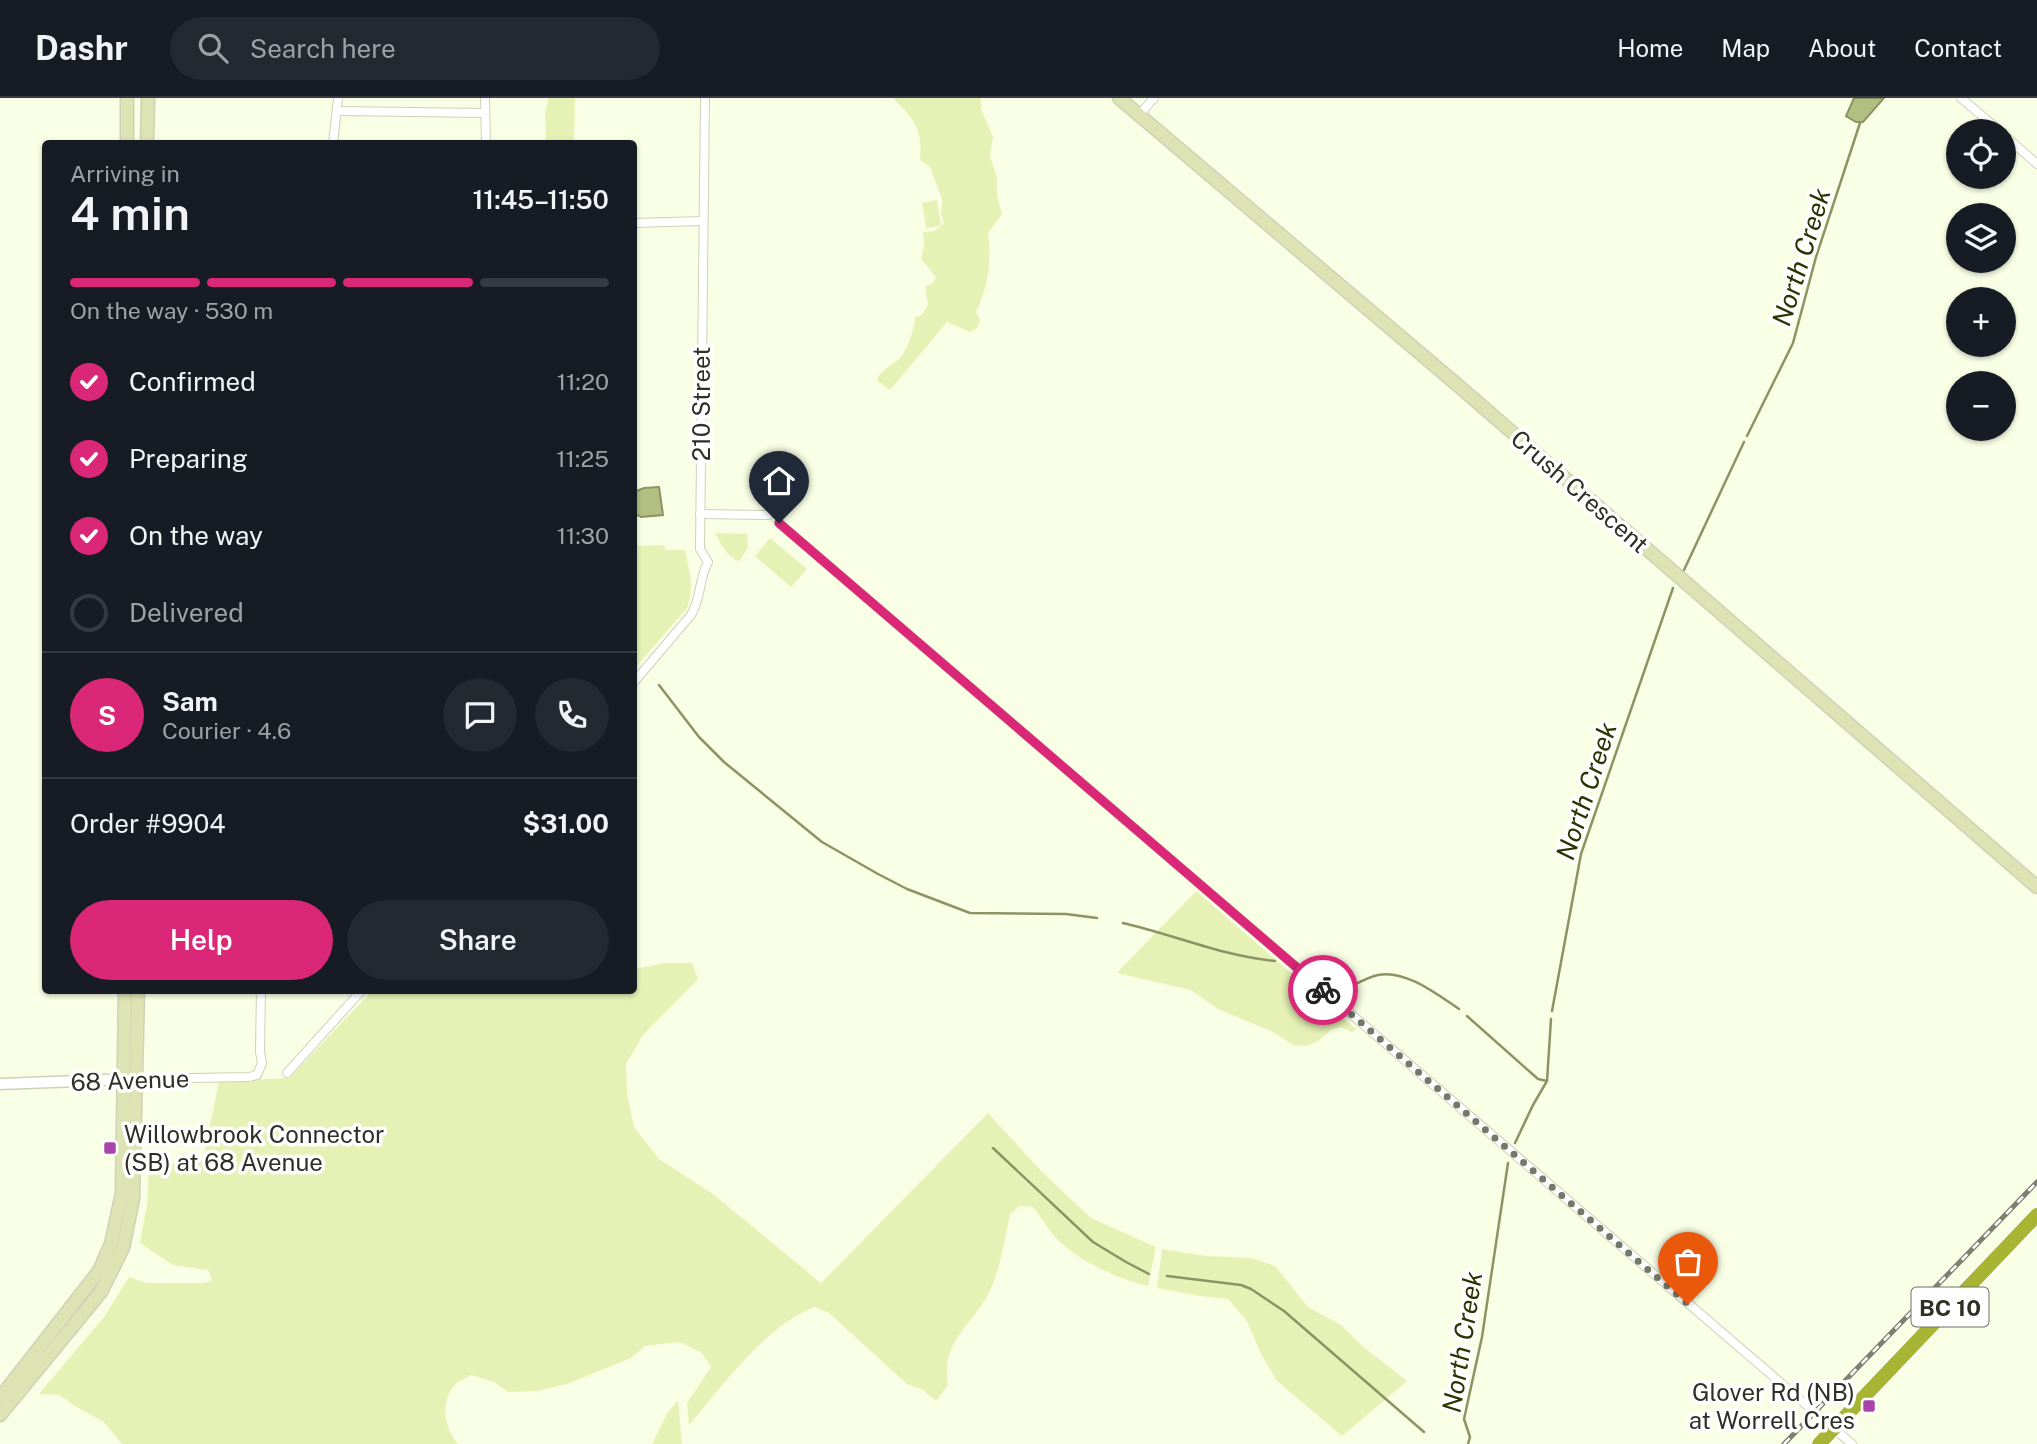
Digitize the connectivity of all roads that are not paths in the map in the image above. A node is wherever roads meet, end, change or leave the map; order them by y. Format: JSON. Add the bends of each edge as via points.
{"nodes":[{"id":1,"x":127,"y":98,"type":"edge"},
{"id":2,"x":138,"y":98,"type":"edge"},
{"id":3,"x":148,"y":98,"type":"edge"},
{"id":4,"x":338,"y":98,"type":"edge"},
{"id":5,"x":485,"y":98,"type":"edge"},
{"id":6,"x":705,"y":98,"type":"edge"},
{"id":7,"x":1119,"y":98,"type":"edge"},
{"id":8,"x":1153,"y":98,"type":"edge"},
{"id":9,"x":1961,"y":98,"type":"edge"},
{"id":10,"x":338,"y":111,"type":"junction"},
{"id":11,"x":485,"y":113,"type":"junction"},
{"id":12,"x":1139,"y":115,"type":"junction"},
{"id":13,"x":1986,"y":119,"type":"edge"},
{"id":14,"x":148,"y":127,"type":"junction"},
{"id":15,"x":127,"y":140,"type":"edge"},
{"id":16,"x":147,"y":140,"type":"edge"},
{"id":17,"x":334,"y":140,"type":"edge"},
{"id":18,"x":486,"y":140,"type":"edge"},
{"id":19,"x":2016,"y":146,"type":"edge"},
{"id":20,"x":2037,"y":164,"type":"edge"},
{"id":21,"x":703,"y":221,"type":"junction"},
{"id":22,"x":637,"y":223,"type":"edge"},
{"id":23,"x":700,"y":514,"type":"junction"},
{"id":24,"x":769,"y":515,"type":"dead end"},
{"id":25,"x":779,"y":523,"type":"dead end"},
{"id":26,"x":637,"y":678,"type":"edge"},
{"id":27,"x":2037,"y":887,"type":"edge"},
{"id":28,"x":125,"y":994,"type":"edge"},
{"id":29,"x":138,"y":994,"type":"edge"},
{"id":30,"x":261,"y":994,"type":"edge"},
{"id":31,"x":358,"y":994,"type":"edge"},
{"id":32,"x":287,"y":1073,"type":"dead end"},
{"id":33,"x":130,"y":1079,"type":"junction"},
{"id":34,"x":0,"y":1084,"type":"edge"},
{"id":35,"x":2037,"y":1215,"type":"edge"},
{"id":36,"x":0,"y":1398,"type":"edge"},
{"id":37,"x":0,"y":1415,"type":"edge"},
{"id":38,"x":1834,"y":1429,"type":"junction"},
{"id":39,"x":1819,"y":1444,"type":"edge"},
{"id":40,"x":1852,"y":1444,"type":"edge"}],
"edges":[{"from":1,"to":15,"type":"main road"},
{"from":2,"to":14,"type":"main road"},
{"from":3,"to":14,"type":"main road"},
{"from":4,"to":10,"type":"street"},
{"from":5,"to":11,"type":"street"},
{"from":6,"to":21,"type":"street","name":"210 Street"},
{"from":7,"to":12,"type":"main road","name":"Crush Crescent"},
{"from":8,"to":12,"type":"street"},
{"from":9,"to":13,"type":"street"},
{"from":10,"to":11,"type":"street"},
{"from":10,"to":17,"type":"street"},
{"from":11,"to":18,"type":"street"},
{"from":12,"to":27,"type":"main road","name":"Crush Crescent"},
{"from":14,"to":16,"type":"main road"},
{"from":19,"to":20,"type":"street"},
{"from":21,"to":22,"type":"street"},
{"from":21,"to":23,"type":"street","name":"210 Street"},
{"from":23,"to":24,"type":"street"},
{"from":23,"to":26,"type":"street","name":"210 Street","via":[[700,549],[708,562],[700,578],[697,603]]},
{"from":25,"to":38,"type":"street"},
{"from":28,"to":33,"type":"main road"},
{"from":29,"to":33,"type":"main road"},
{"from":30,"to":33,"type":"street","name":"68 Avenue","via":[[259,1072],[249,1077]]},
{"from":31,"to":32,"type":"street"},
{"from":33,"to":34,"type":"street","name":"68 Avenue"},
{"from":33,"to":36,"type":"main road","via":[[122,1193],[111,1244],[99,1271]]},
{"from":33,"to":37,"type":"main road","via":[[133,1199],[118,1258],[101,1292]]},
{"from":35,"to":38,"type":"highway","number":"BC 10"},
{"from":38,"to":39,"type":"highway","number":"BC 10"},
{"from":38,"to":40,"type":"street"}]}
